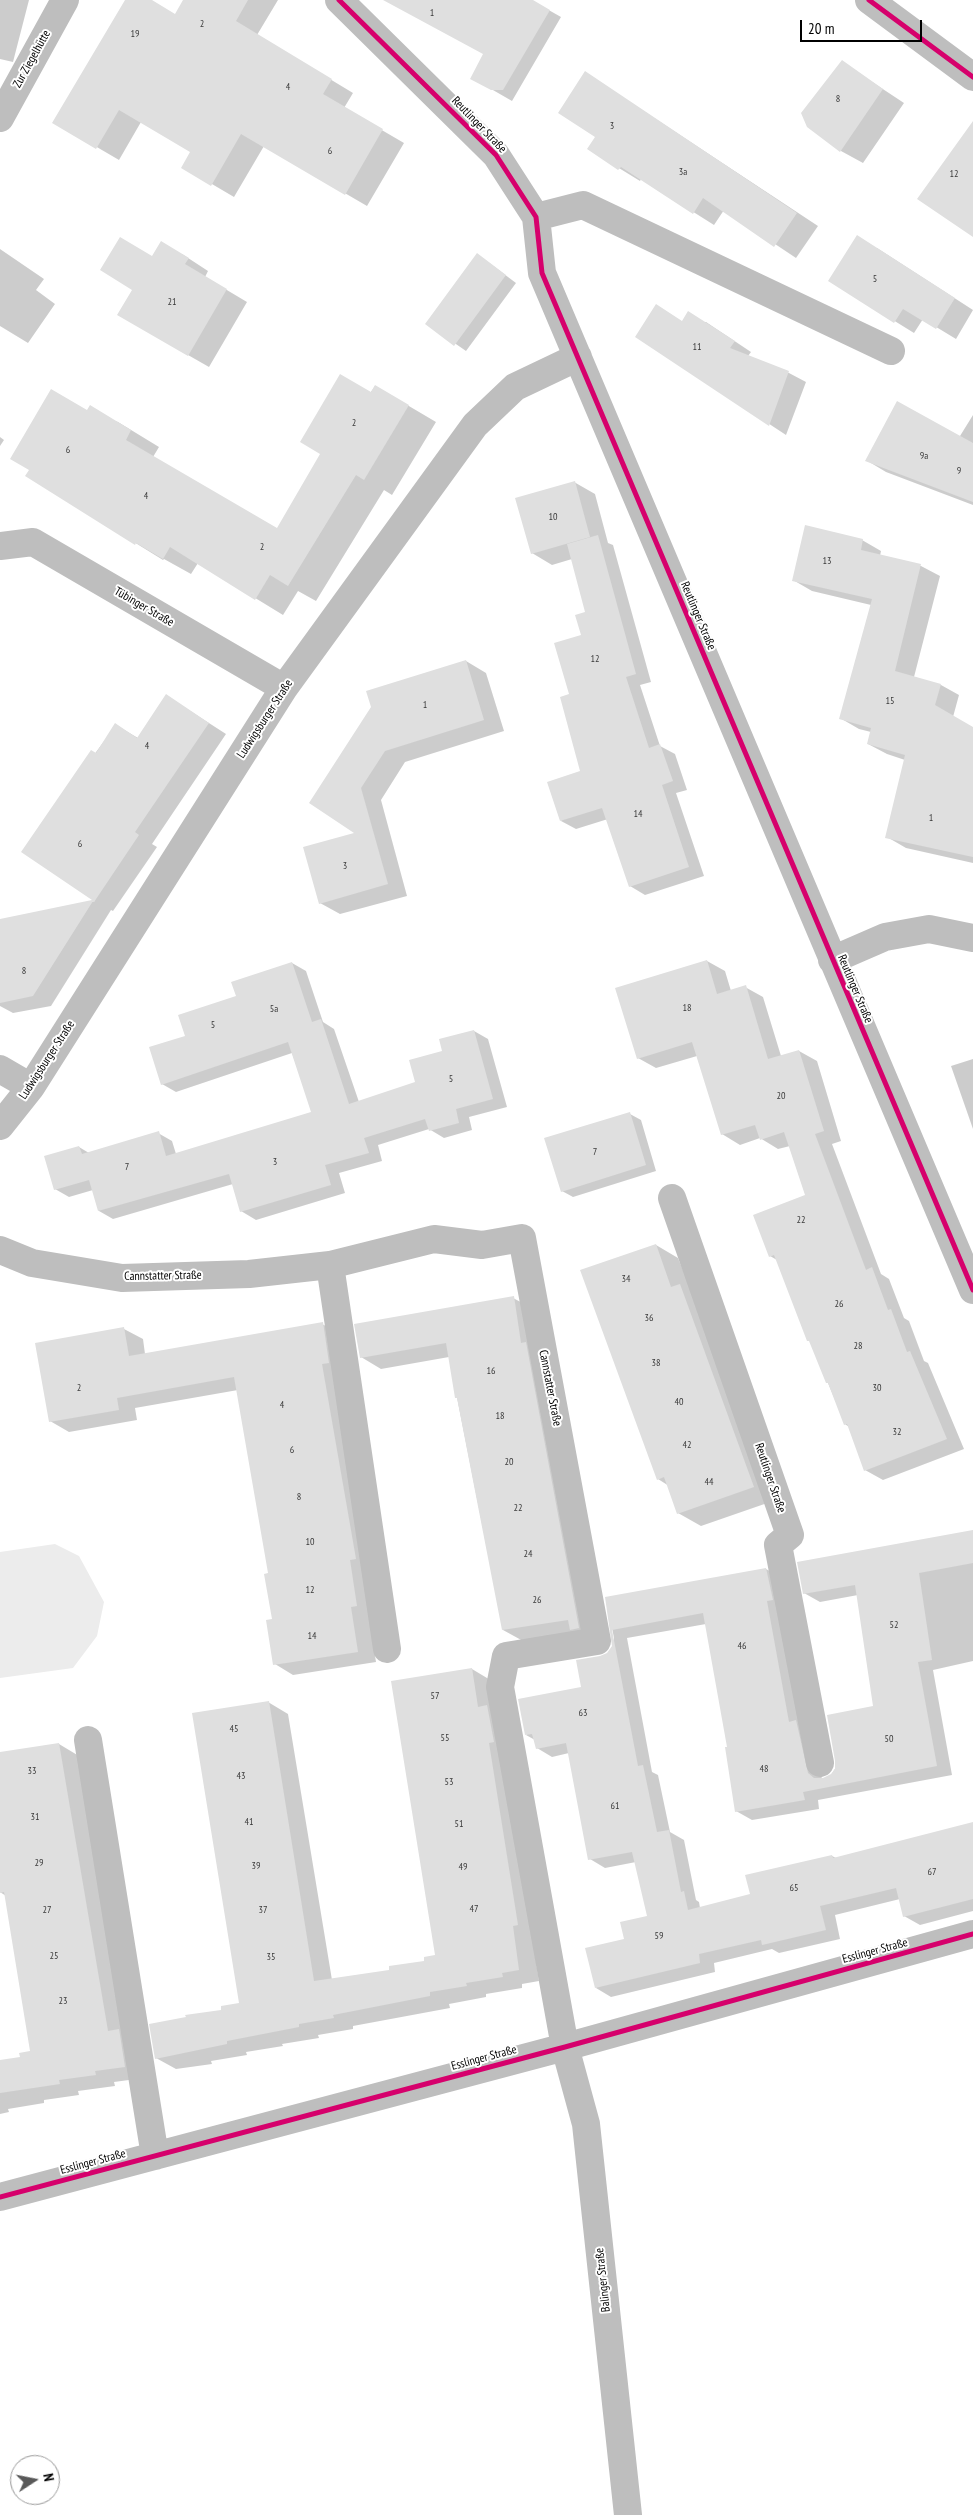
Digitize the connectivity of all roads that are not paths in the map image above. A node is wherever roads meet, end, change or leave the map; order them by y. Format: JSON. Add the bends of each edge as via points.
{"nodes":[{"id":1,"x":65,"y":0,"type":"edge"},
{"id":2,"x":339,"y":0,"type":"edge"},
{"id":3,"x":869,"y":0,"type":"edge"},
{"id":4,"x":973,"y":77,"type":"edge"},
{"id":5,"x":0,"y":118,"type":"edge"},
{"id":6,"x":536,"y":217,"type":"junction"},
{"id":7,"x":891,"y":351,"type":"dead end"},
{"id":8,"x":578,"y":357,"type":"junction"},
{"id":9,"x":0,"y":546,"type":"edge"},
{"id":10,"x":284,"y":688,"type":"junction"},
{"id":11,"x":973,"y":938,"type":"edge"},
{"id":12,"x":832,"y":960,"type":"junction"},
{"id":13,"x":0,"y":1070,"type":"edge"},
{"id":14,"x":31,"y":1087,"type":"junction"},
{"id":15,"x":0,"y":1126,"type":"edge"},
{"id":16,"x":672,"y":1198,"type":"dead end"},
{"id":17,"x":0,"y":1250,"type":"edge"},
{"id":18,"x":330,"y":1264,"type":"junction"},
{"id":19,"x":973,"y":1290,"type":"edge"},
{"id":20,"x":387,"y":1650,"type":"dead end"},
{"id":21,"x":88,"y":1740,"type":"dead end"},
{"id":22,"x":820,"y":1762,"type":"dead end"},
{"id":23,"x":973,"y":1934,"type":"edge"},
{"id":24,"x":565,"y":2047,"type":"junction"},
{"id":25,"x":154,"y":2156,"type":"junction"},
{"id":26,"x":0,"y":2197,"type":"edge"},
{"id":27,"x":628,"y":2515,"type":"edge"}],
"edges":[{"from":1,"to":5,"type":"street","name":"Zur Ziegelhütte"},
{"from":2,"to":6,"type":"street","name":"Reutlinger Straße","via":[[496,155]]},
{"from":3,"to":4,"type":"street"},
{"from":6,"to":7,"type":"street","via":[[584,205]]},
{"from":6,"to":8,"type":"street","name":"Reutlinger Straße","via":[[542,273]]},
{"from":8,"to":10,"type":"street","name":"Ludwigsburger Straße","via":[[515,387],[475,425]]},
{"from":8,"to":12,"type":"street","name":"Reutlinger Straße"},
{"from":9,"to":10,"type":"street","name":"Tübinger Straße","via":[[33,542]]},
{"from":10,"to":14,"type":"street","name":"Ludwigsburger Straße"},
{"from":11,"to":12,"type":"street","via":[[929,929],[885,937]]},
{"from":12,"to":19,"type":"street","name":"Reutlinger Straße"},
{"from":13,"to":14,"type":"street"},
{"from":14,"to":15,"type":"street","name":"Ludwigsburger Straße"},
{"from":16,"to":22,"type":"street","name":"Reutlinger Straße","via":[[790,1536],[778,1545]]},
{"from":17,"to":18,"type":"street","name":"Cannstatter Straße","via":[[32,1263],[122,1278],[249,1274]]},
{"from":18,"to":20,"type":"street"},
{"from":18,"to":24,"type":"street","name":"Cannstatter Straße","via":[[434,1239],[482,1246],[522,1238],[597,1641],[506,1656],[500,1687]]},
{"from":21,"to":25,"type":"street"},
{"from":23,"to":24,"type":"street","name":"Esslinger Straße"},
{"from":24,"to":25,"type":"street","name":"Esslinger Straße"},
{"from":24,"to":27,"type":"street","name":"Balinger Straße","via":[[586,2124]]},
{"from":25,"to":26,"type":"street","name":"Esslinger Straße"}]}
